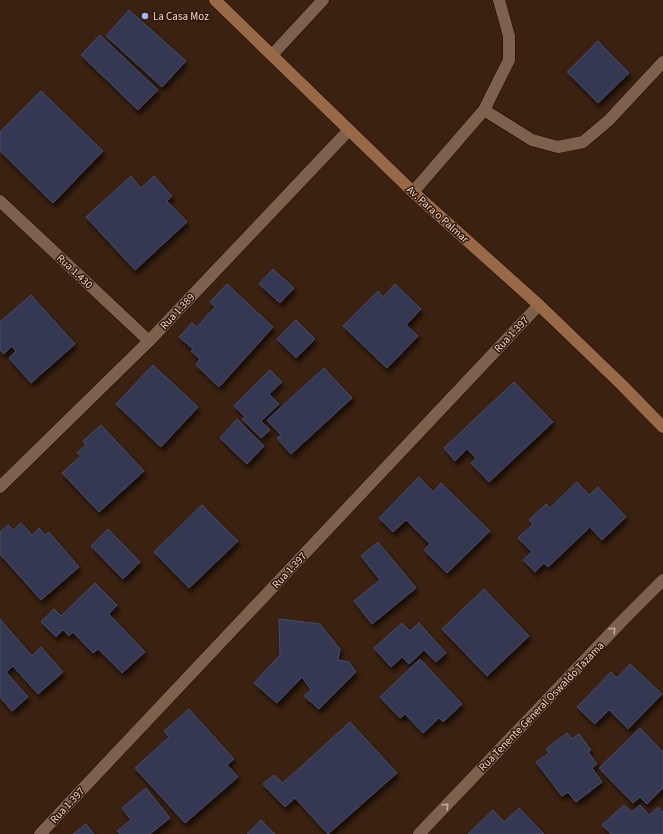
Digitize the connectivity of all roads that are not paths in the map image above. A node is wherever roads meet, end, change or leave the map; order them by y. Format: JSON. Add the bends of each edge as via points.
{"nodes":[{"id":1,"x":215,"y":0,"type":"edge"},
{"id":2,"x":323,"y":0,"type":"edge"},
{"id":3,"x":499,"y":0,"type":"edge"},
{"id":4,"x":272,"y":55,"type":"junction"},
{"id":5,"x":663,"y":62,"type":"edge"},
{"id":6,"x":484,"y":110,"type":"junction"},
{"id":7,"x":349,"y":130,"type":"junction"},
{"id":8,"x":413,"y":192,"type":"junction"},
{"id":9,"x":0,"y":201,"type":"edge"},
{"id":10,"x":538,"y":305,"type":"junction"},
{"id":11,"x":149,"y":341,"type":"junction"},
{"id":12,"x":663,"y":427,"type":"edge"},
{"id":13,"x":0,"y":487,"type":"edge"},
{"id":14,"x":663,"y":580,"type":"edge"},
{"id":15,"x":40,"y":834,"type":"edge"},
{"id":16,"x":419,"y":834,"type":"edge"}],
"edges":[{"from":1,"to":4,"type":"main road","name":"Av. Para o Palmar"},
{"from":2,"to":4,"type":"street"},
{"from":3,"to":6,"type":"street","via":[[509,36],[509,60]]},
{"from":4,"to":7,"type":"main road","name":"Av. Para o Palmar"},
{"from":5,"to":6,"type":"street","via":[[608,120],[583,142],[558,147],[532,140]]},
{"from":6,"to":8,"type":"street"},
{"from":7,"to":8,"type":"main road","name":"Av. Para o Palmar"},
{"from":7,"to":11,"type":"street","name":"Rua 1.389"},
{"from":8,"to":10,"type":"main road","name":"Av. Para o Palmar"},
{"from":9,"to":11,"type":"street","name":"Rua 1.430"},
{"from":10,"to":12,"type":"main road","name":"Av. Para o Palmar"},
{"from":10,"to":15,"type":"street","name":"Rua 1.397"},
{"from":11,"to":13,"type":"street","name":"Rua 1.389"},
{"from":16,"to":14,"type":"street","name":"Rua Tenente General Oswaldo Tazama","one_way":true}]}
